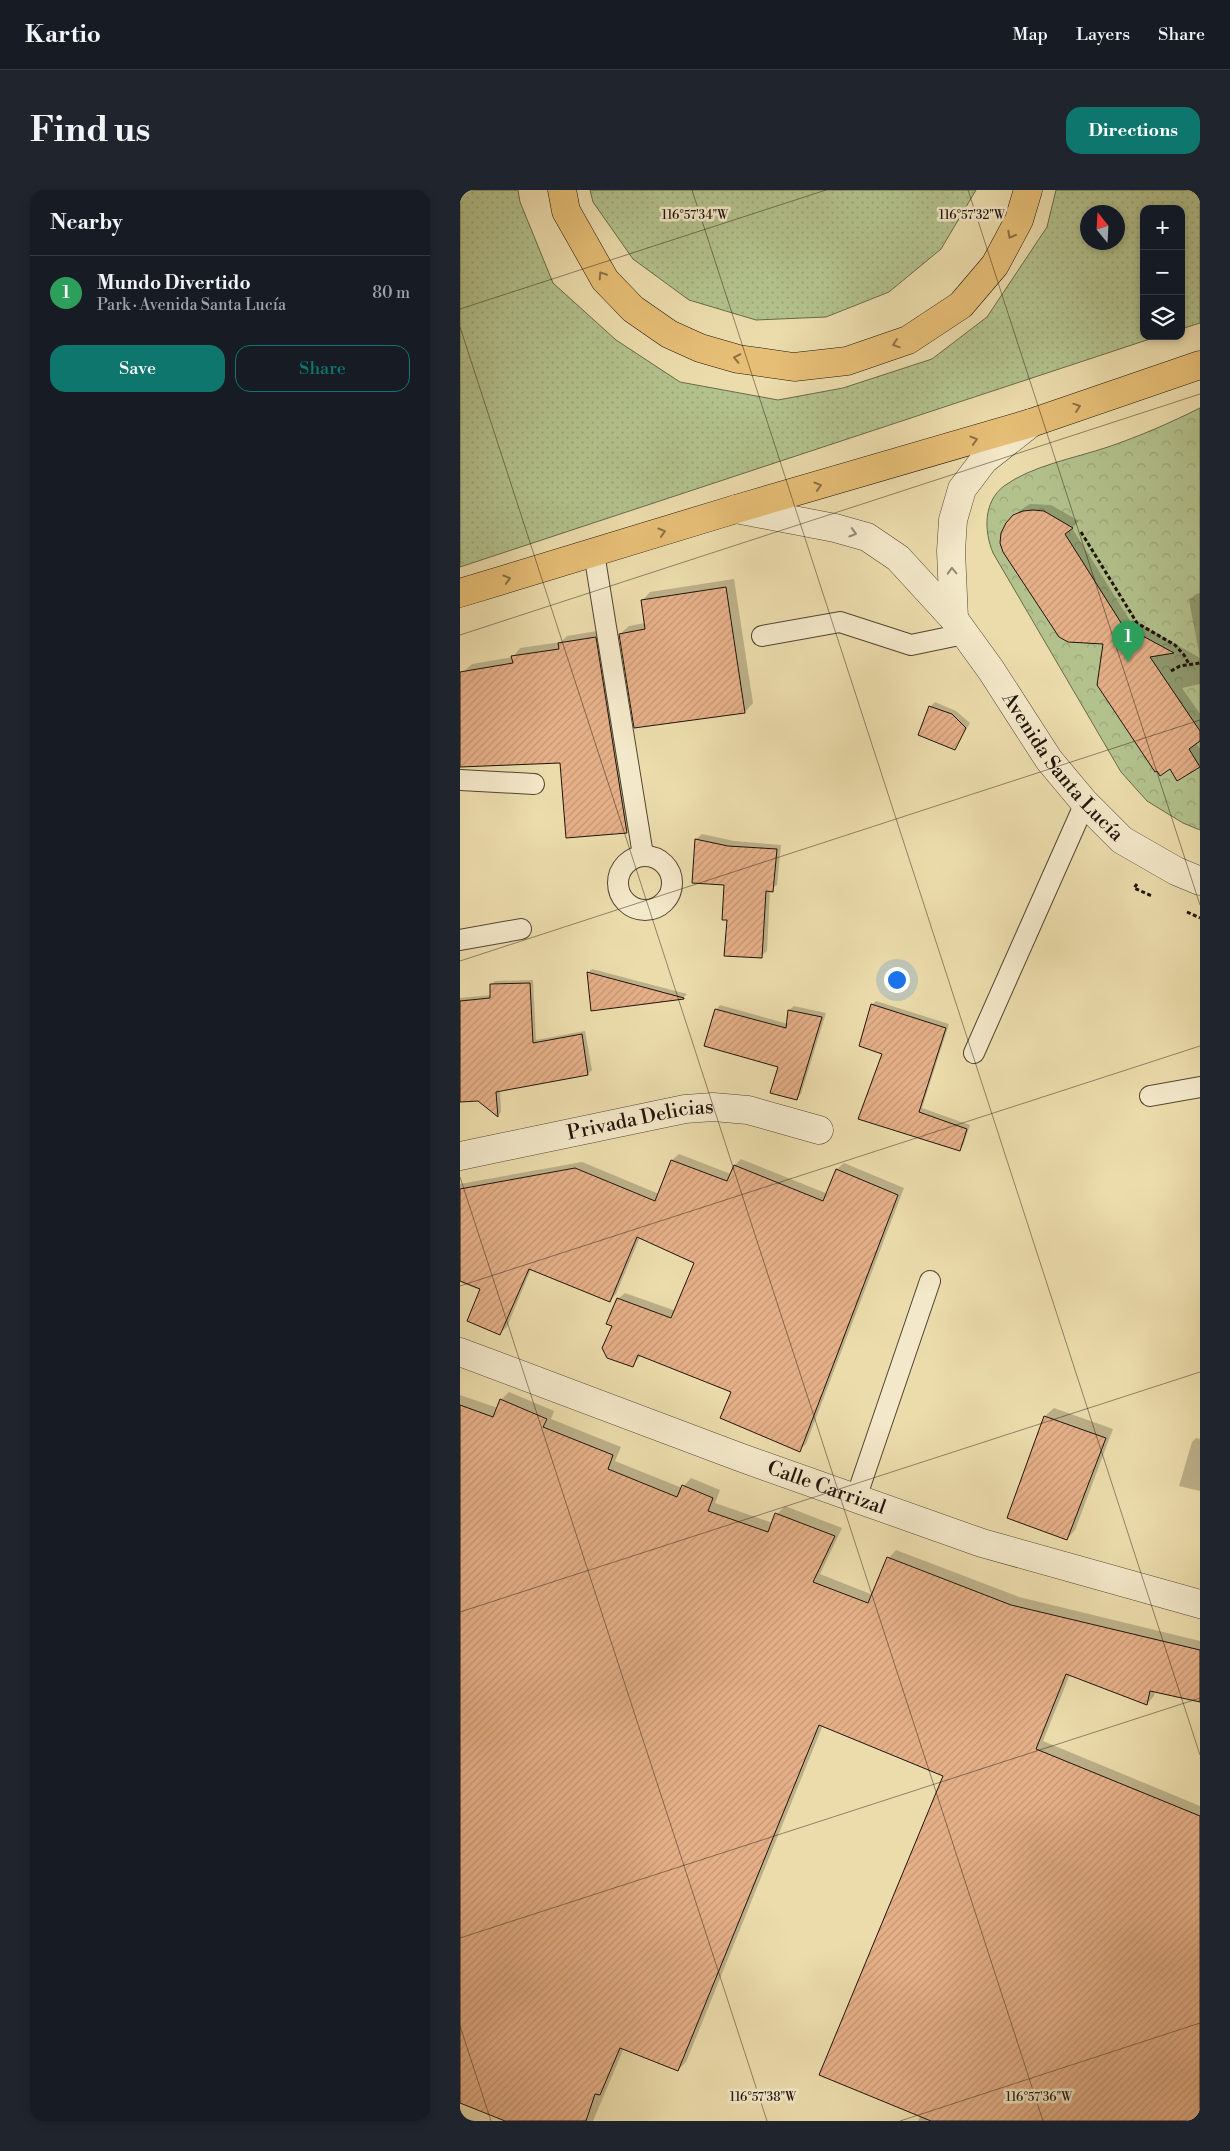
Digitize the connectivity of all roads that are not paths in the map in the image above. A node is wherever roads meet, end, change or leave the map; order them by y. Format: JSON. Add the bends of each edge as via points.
{"nodes":[{"id":1,"x":562,"y":190,"type":"edge"},
{"id":2,"x":1028,"y":190,"type":"edge"},
{"id":3,"x":1200,"y":364,"type":"edge"},
{"id":4,"x":1031,"y":423,"type":"junction"},
{"id":5,"x":736,"y":509,"type":"junction"},
{"id":6,"x":594,"y":552,"type":"junction"},
{"id":7,"x":460,"y":594,"type":"edge"},
{"id":8,"x":959,"y":627,"type":"junction"},
{"id":9,"x":762,"y":636,"type":"dead end"},
{"id":10,"x":460,"y":780,"type":"edge"},
{"id":11,"x":534,"y":784,"type":"dead end"},
{"id":12,"x":1085,"y":803,"type":"junction"},
{"id":13,"x":644,"y":855,"type":"dead end"},
{"id":14,"x":1200,"y":881,"type":"edge"},
{"id":15,"x":521,"y":929,"type":"dead end"},
{"id":16,"x":460,"y":940,"type":"edge"},
{"id":17,"x":974,"y":1053,"type":"dead end"},
{"id":18,"x":1200,"y":1087,"type":"edge"},
{"id":19,"x":1150,"y":1096,"type":"dead end"},
{"id":20,"x":819,"y":1130,"type":"dead end"},
{"id":21,"x":460,"y":1156,"type":"edge"},
{"id":22,"x":930,"y":1281,"type":"dead end"},
{"id":23,"x":460,"y":1352,"type":"edge"},
{"id":24,"x":856,"y":1498,"type":"junction"},
{"id":25,"x":1200,"y":1604,"type":"edge"}],
"edges":[{"from":2,"to":1,"type":"highway","one_way":true,"via":[[1019,220],[995,264],[961,305],[908,340],[847,361],[794,367],[738,359],[700,348],[669,334],[634,309],[605,280],[566,211]]},
{"from":4,"to":3,"type":"highway","one_way":true},
{"from":5,"to":4,"type":"highway","one_way":true},
{"from":8,"to":4,"type":"street","one_way":true,"via":[[951,551],[953,520],[962,489],[984,460]]},
{"from":6,"to":5,"type":"highway","one_way":true},
{"from":5,"to":8,"type":"street","name":"Avenida Santa Lucía","one_way":true,"via":[[867,537],[898,558]]},
{"from":7,"to":6,"type":"highway","one_way":true},
{"from":6,"to":13,"type":"lane"},
{"from":8,"to":9,"type":"lane","via":[[911,645],[840,622]]},
{"from":8,"to":12,"type":"street","name":"Avenida Santa Lucía","via":[[1049,760]]},
{"from":10,"to":11,"type":"lane"},
{"from":12,"to":14,"type":"street","name":"Avenida Santa Lucía","via":[[1122,840]]},
{"from":12,"to":17,"type":"lane"},
{"from":15,"to":16,"type":"lane"},
{"from":18,"to":19,"type":"lane"},
{"from":20,"to":21,"type":"street","name":"Privada Delicias","via":[[748,1110],[685,1109]]},
{"from":22,"to":24,"type":"lane"},
{"from":23,"to":24,"type":"street","name":"Calle Carrizal"},
{"from":24,"to":25,"type":"street","name":"Calle Carrizal","via":[[982,1543]]}]}
